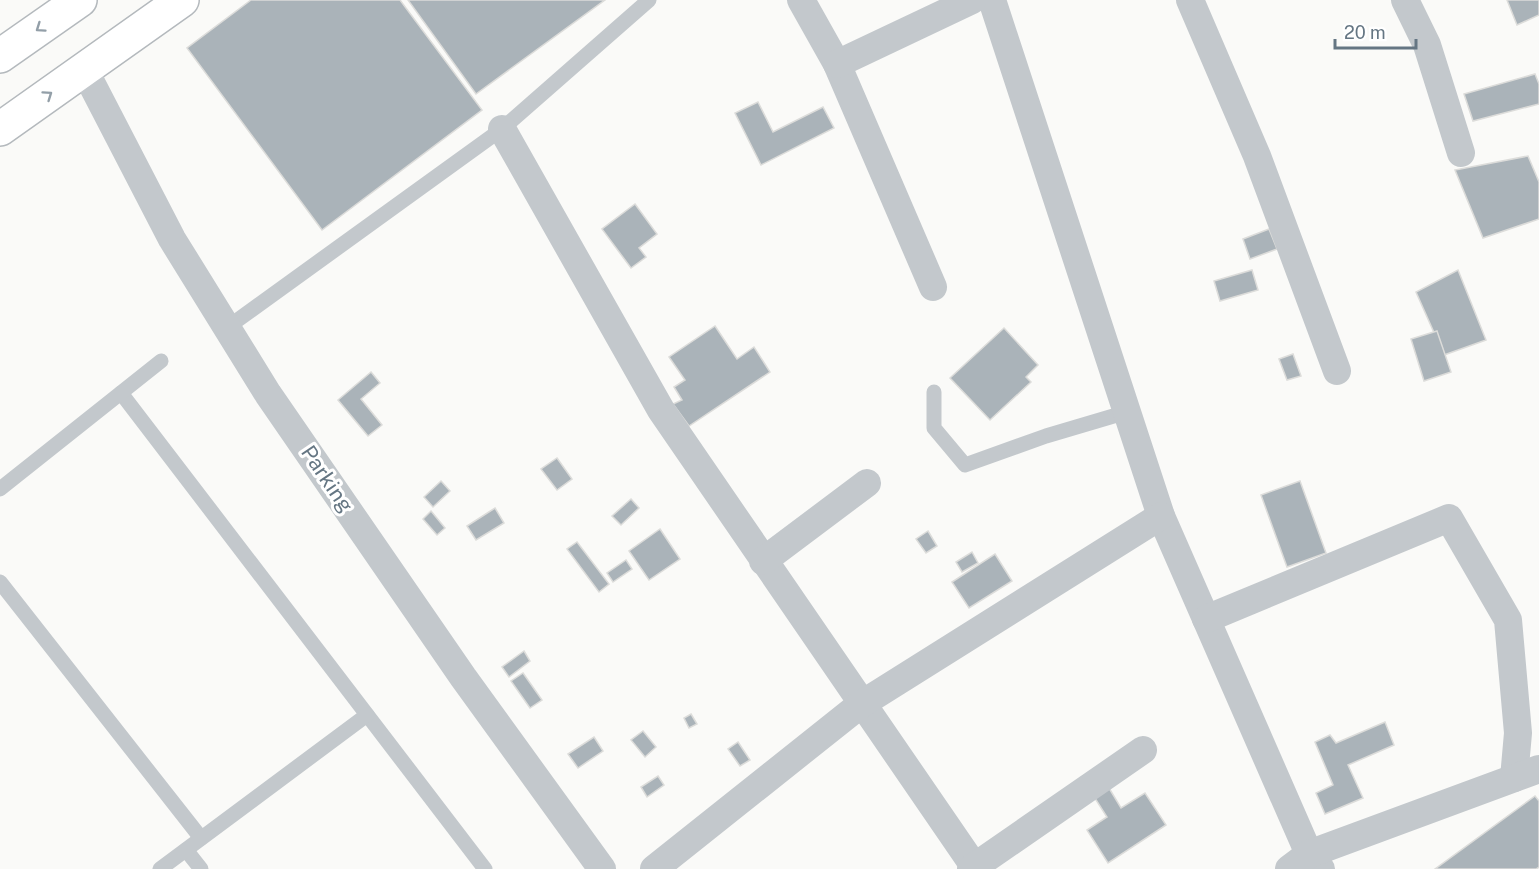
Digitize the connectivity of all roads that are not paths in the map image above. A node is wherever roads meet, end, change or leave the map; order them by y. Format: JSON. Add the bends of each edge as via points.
{"nodes":[{"id":1,"x":80,"y":0,"type":"edge"},
{"id":2,"x":182,"y":0,"type":"edge"},
{"id":3,"x":649,"y":0,"type":"edge"},
{"id":4,"x":801,"y":0,"type":"edge"},
{"id":5,"x":972,"y":0,"type":"edge"},
{"id":6,"x":992,"y":0,"type":"edge"},
{"id":7,"x":1190,"y":0,"type":"edge"},
{"id":8,"x":1405,"y":0,"type":"edge"},
{"id":9,"x":0,"y":56,"type":"edge"},
{"id":10,"x":837,"y":64,"type":"junction"},
{"id":11,"x":84,"y":69,"type":"junction"},
{"id":12,"x":0,"y":129,"type":"edge"},
{"id":13,"x":502,"y":129,"type":"junction"},
{"id":14,"x":1461,"y":153,"type":"dead end"},
{"id":15,"x":933,"y":287,"type":"dead end"},
{"id":16,"x":228,"y":327,"type":"junction"},
{"id":17,"x":161,"y":361,"type":"dead end"},
{"id":18,"x":1336,"y":371,"type":"dead end"},
{"id":19,"x":934,"y":392,"type":"dead end"},
{"id":20,"x":121,"y":393,"type":"junction"},
{"id":21,"x":1127,"y":412,"type":"junction"},
{"id":22,"x":867,"y":483,"type":"dead end"},
{"id":23,"x":0,"y":489,"type":"edge"},
{"id":24,"x":1161,"y":516,"type":"junction"},
{"id":25,"x":763,"y":561,"type":"junction"},
{"id":26,"x":0,"y":582,"type":"edge"},
{"id":27,"x":1206,"y":619,"type":"junction"},
{"id":28,"x":860,"y":705,"type":"junction"},
{"id":29,"x":367,"y":715,"type":"junction"},
{"id":30,"x":1143,"y":750,"type":"dead end"},
{"id":31,"x":1526,"y":774,"type":"edge"},
{"id":32,"x":201,"y":838,"type":"junction"},
{"id":33,"x":186,"y":849,"type":"junction"},
{"id":34,"x":1306,"y":864,"type":"edge"},
{"id":35,"x":974,"y":868,"type":"edge"},
{"id":36,"x":160,"y":869,"type":"edge"},
{"id":37,"x":201,"y":869,"type":"edge"},
{"id":38,"x":485,"y":869,"type":"edge"},
{"id":39,"x":602,"y":869,"type":"edge"},
{"id":40,"x":654,"y":869,"type":"edge"}],
"edges":[{"from":1,"to":9,"type":"highway","one_way":true},
{"from":2,"to":11,"type":"highway"},
{"from":3,"to":13,"type":"lane"},
{"from":4,"to":10,"type":"street"},
{"from":5,"to":10,"type":"street"},
{"from":6,"to":21,"type":"street"},
{"from":7,"to":18,"type":"street","via":[[1257,156]]},
{"from":8,"to":14,"type":"street","via":[[1427,45]]},
{"from":10,"to":15,"type":"street"},
{"from":12,"to":11,"type":"highway","one_way":true},
{"from":11,"to":16,"type":"street","name":"Parking","via":[[172,239]]},
{"from":13,"to":16,"type":"lane"},
{"from":13,"to":25,"type":"street","via":[[661,410]]},
{"from":16,"to":39,"type":"street","name":"Parking","via":[[268,394],[383,561]]},
{"from":17,"to":20,"type":"lane"},
{"from":19,"to":21,"type":"lane","via":[[934,428],[965,465]]},
{"from":20,"to":23,"type":"lane"},
{"from":20,"to":29,"type":"lane"},
{"from":21,"to":24,"type":"street"},
{"from":22,"to":25,"type":"street"},
{"from":24,"to":27,"type":"street"},
{"from":24,"to":28,"type":"street"},
{"from":25,"to":28,"type":"street"},
{"from":26,"to":32,"type":"lane"},
{"from":27,"to":31,"type":"street","via":[[1449,518],[1508,620],[1518,734]]},
{"from":27,"to":34,"type":"street"},
{"from":28,"to":35,"type":"street"},
{"from":28,"to":40,"type":"street"},
{"from":29,"to":32,"type":"lane"},
{"from":29,"to":38,"type":"lane"},
{"from":30,"to":35,"type":"street"},
{"from":31,"to":34,"type":"street"},
{"from":32,"to":33,"type":"lane"},
{"from":33,"to":36,"type":"lane"},
{"from":33,"to":37,"type":"lane"}]}
